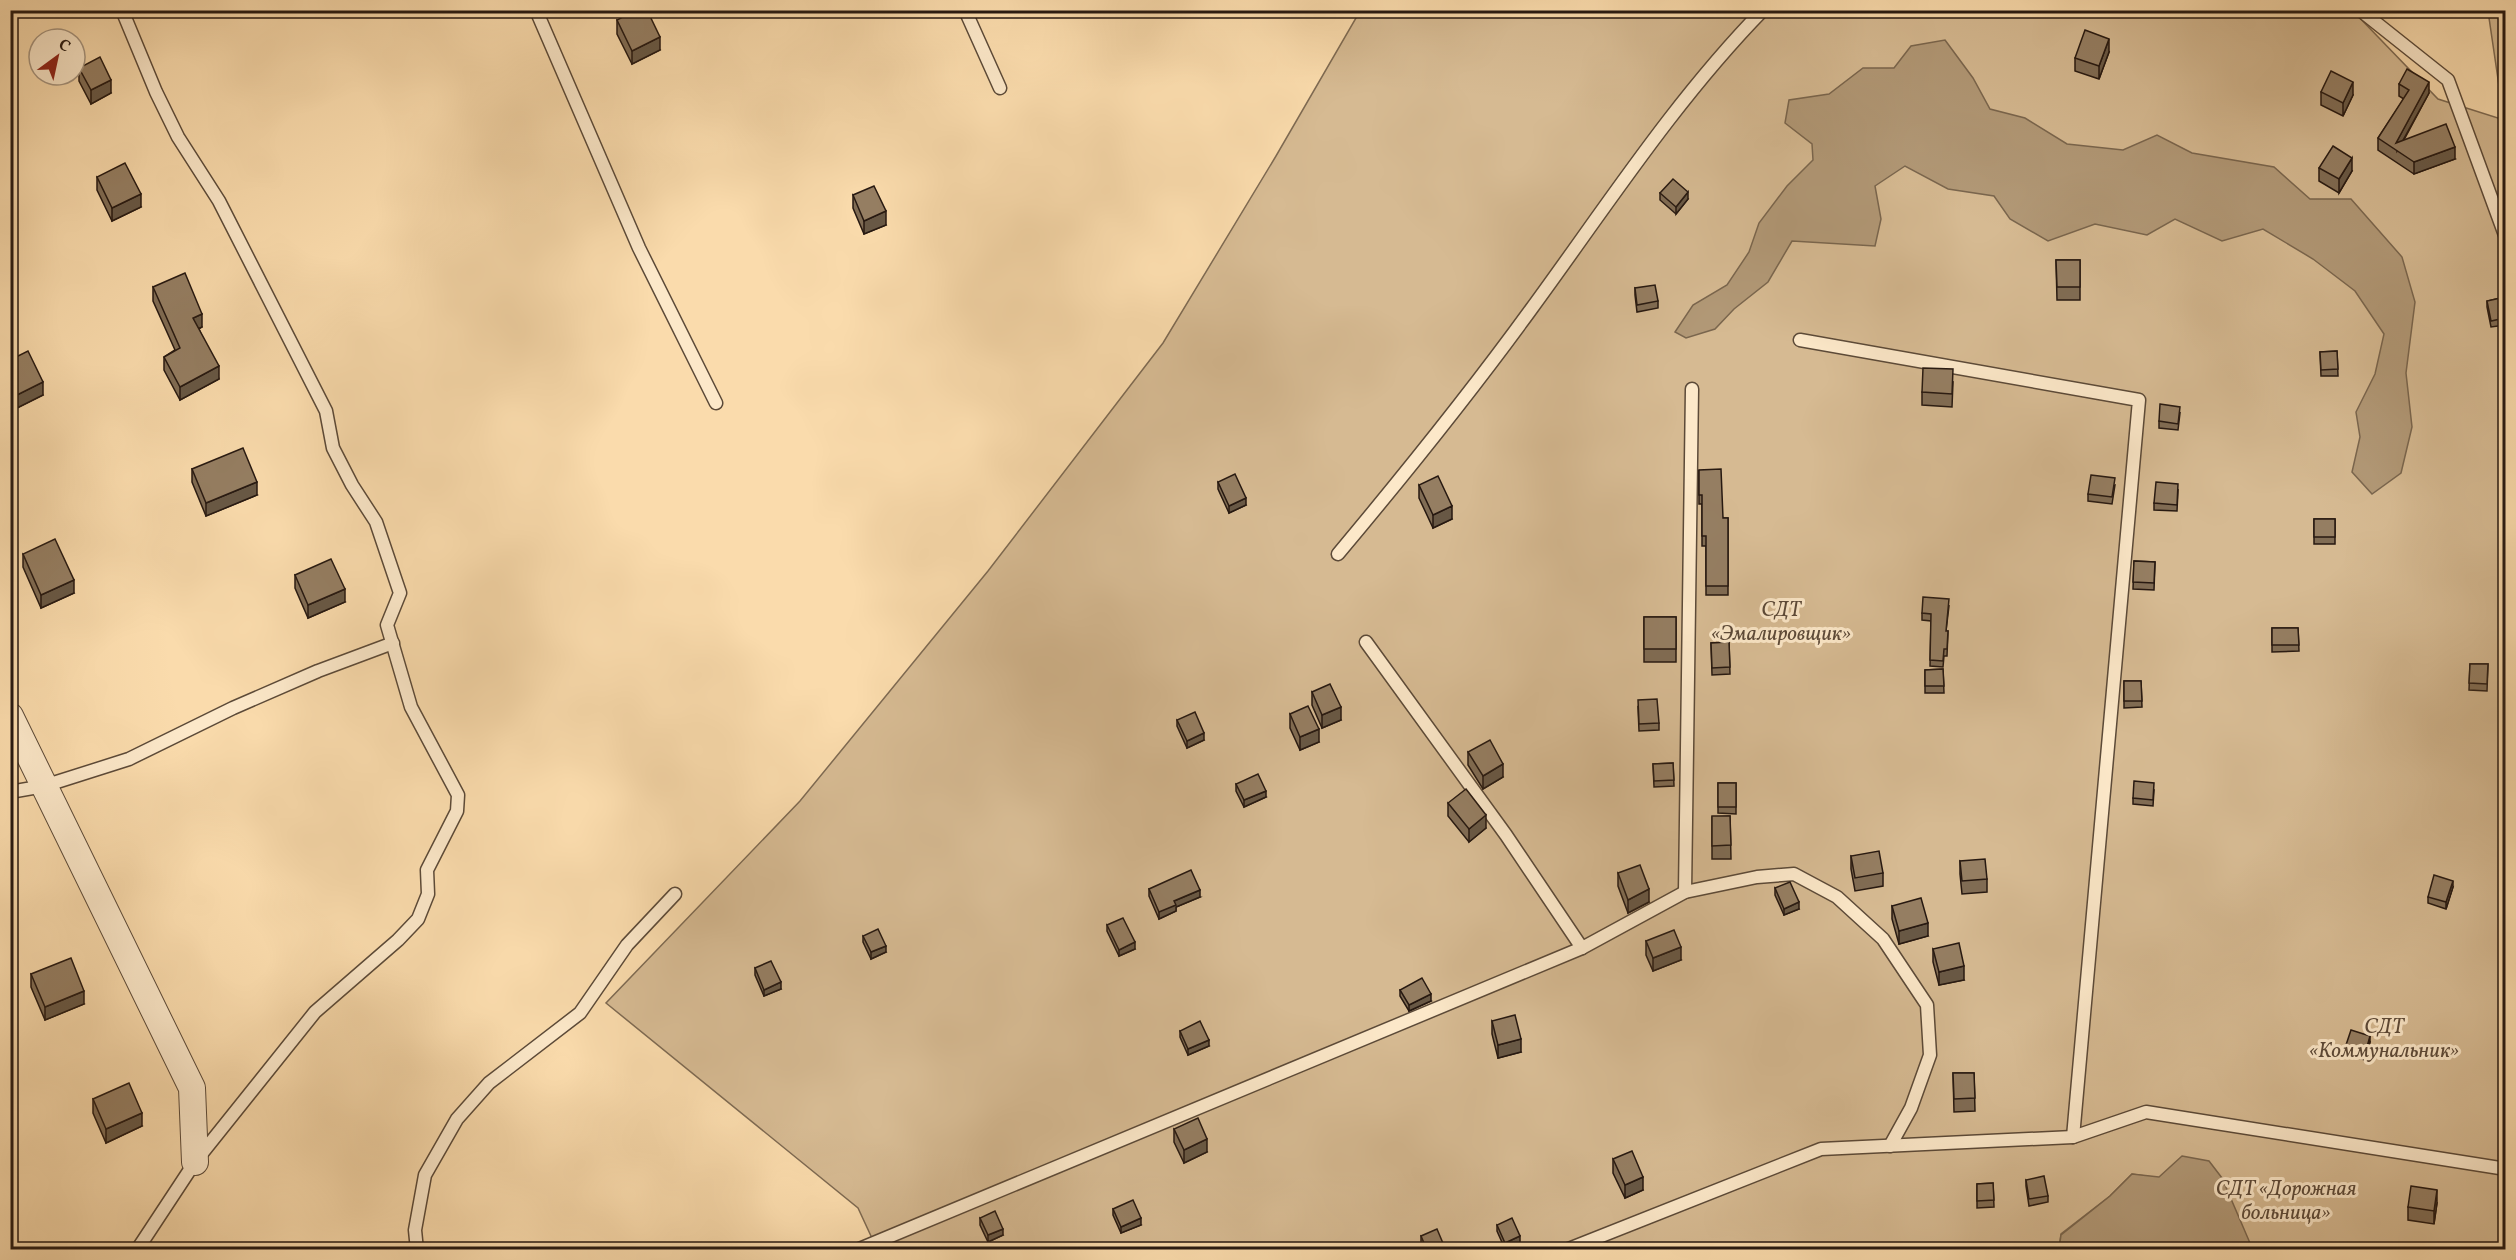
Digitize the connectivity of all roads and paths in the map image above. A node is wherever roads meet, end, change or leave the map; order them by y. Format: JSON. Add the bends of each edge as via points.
{"nodes":[{"id":1,"x":122,"y":10,"type":"edge"},
{"id":2,"x":536,"y":10,"type":"edge"},
{"id":3,"x":965,"y":10,"type":"edge"},
{"id":4,"x":1763,"y":10,"type":"edge"},
{"id":5,"x":2360,"y":10,"type":"edge"},
{"id":6,"x":1000,"y":88,"type":"dead end"},
{"id":7,"x":2505,"y":238,"type":"edge"},
{"id":8,"x":1800,"y":340,"type":"dead end"},
{"id":9,"x":1692,"y":389,"type":"dead end"},
{"id":10,"x":716,"y":403,"type":"dead end"},
{"id":11,"x":1338,"y":554,"type":"dead end"},
{"id":12,"x":1366,"y":642,"type":"dead end"},
{"id":13,"x":393,"y":643,"type":"junction"},
{"id":14,"x":10,"y":716,"type":"edge"},
{"id":15,"x":44,"y":786,"type":"junction"},
{"id":16,"x":10,"y":792,"type":"edge"},
{"id":17,"x":1685,"y":892,"type":"junction"},
{"id":18,"x":675,"y":894,"type":"dead end"},
{"id":19,"x":1582,"y":948,"type":"junction"},
{"id":20,"x":2073,"y":1137,"type":"junction"},
{"id":21,"x":1890,"y":1146,"type":"junction"},
{"id":22,"x":195,"y":1162,"type":"junction"},
{"id":23,"x":2505,"y":1169,"type":"edge"},
{"id":24,"x":2505,"y":1240,"type":"edge"},
{"id":25,"x":138,"y":1250,"type":"edge"},
{"id":26,"x":417,"y":1250,"type":"edge"},
{"id":27,"x":857,"y":1250,"type":"edge"},
{"id":28,"x":1566,"y":1250,"type":"edge"},
{"id":29,"x":2503,"y":1250,"type":"edge"}],
"edges":[{"from":1,"to":13,"type":"lane","via":[[178,137],[219,201],[326,411],[333,448],[376,522],[400,593],[387,625]]},
{"from":2,"to":10,"type":"lane","via":[[639,248]]},
{"from":3,"to":6,"type":"lane"},
{"from":4,"to":11,"type":"lane","via":[[1641,156],[1532,309]]},
{"from":5,"to":7,"type":"lane","via":[[2448,80]]},
{"from":8,"to":20,"type":"lane","via":[[2139,400]]},
{"from":9,"to":17,"type":"lane"},
{"from":12,"to":19,"type":"lane","via":[[1506,835]]},
{"from":13,"to":15,"type":"lane","via":[[233,708],[129,759]]},
{"from":13,"to":22,"type":"lane","via":[[411,707],[458,795],[457,811],[428,870],[428,894],[418,919],[315,1012]]},
{"from":14,"to":15,"type":"street"},
{"from":15,"to":16,"type":"lane"},
{"from":15,"to":22,"type":"street","via":[[192,1088]]},
{"from":17,"to":19,"type":"lane"},
{"from":17,"to":21,"type":"lane","via":[[1794,874],[1837,897],[1883,939],[1927,1005],[1930,1055],[1911,1108]]},
{"from":18,"to":26,"type":"lane","via":[[627,945],[580,1013],[489,1083],[457,1119],[425,1175],[415,1230]]},
{"from":19,"to":27,"type":"lane"},
{"from":20,"to":21,"type":"lane"},
{"from":20,"to":23,"type":"lane","via":[[2146,1112]]},
{"from":21,"to":28,"type":"lane","via":[[1821,1149]]},
{"from":22,"to":25,"type":"lane"},
{"from":24,"to":29,"type":"lane"}]}
